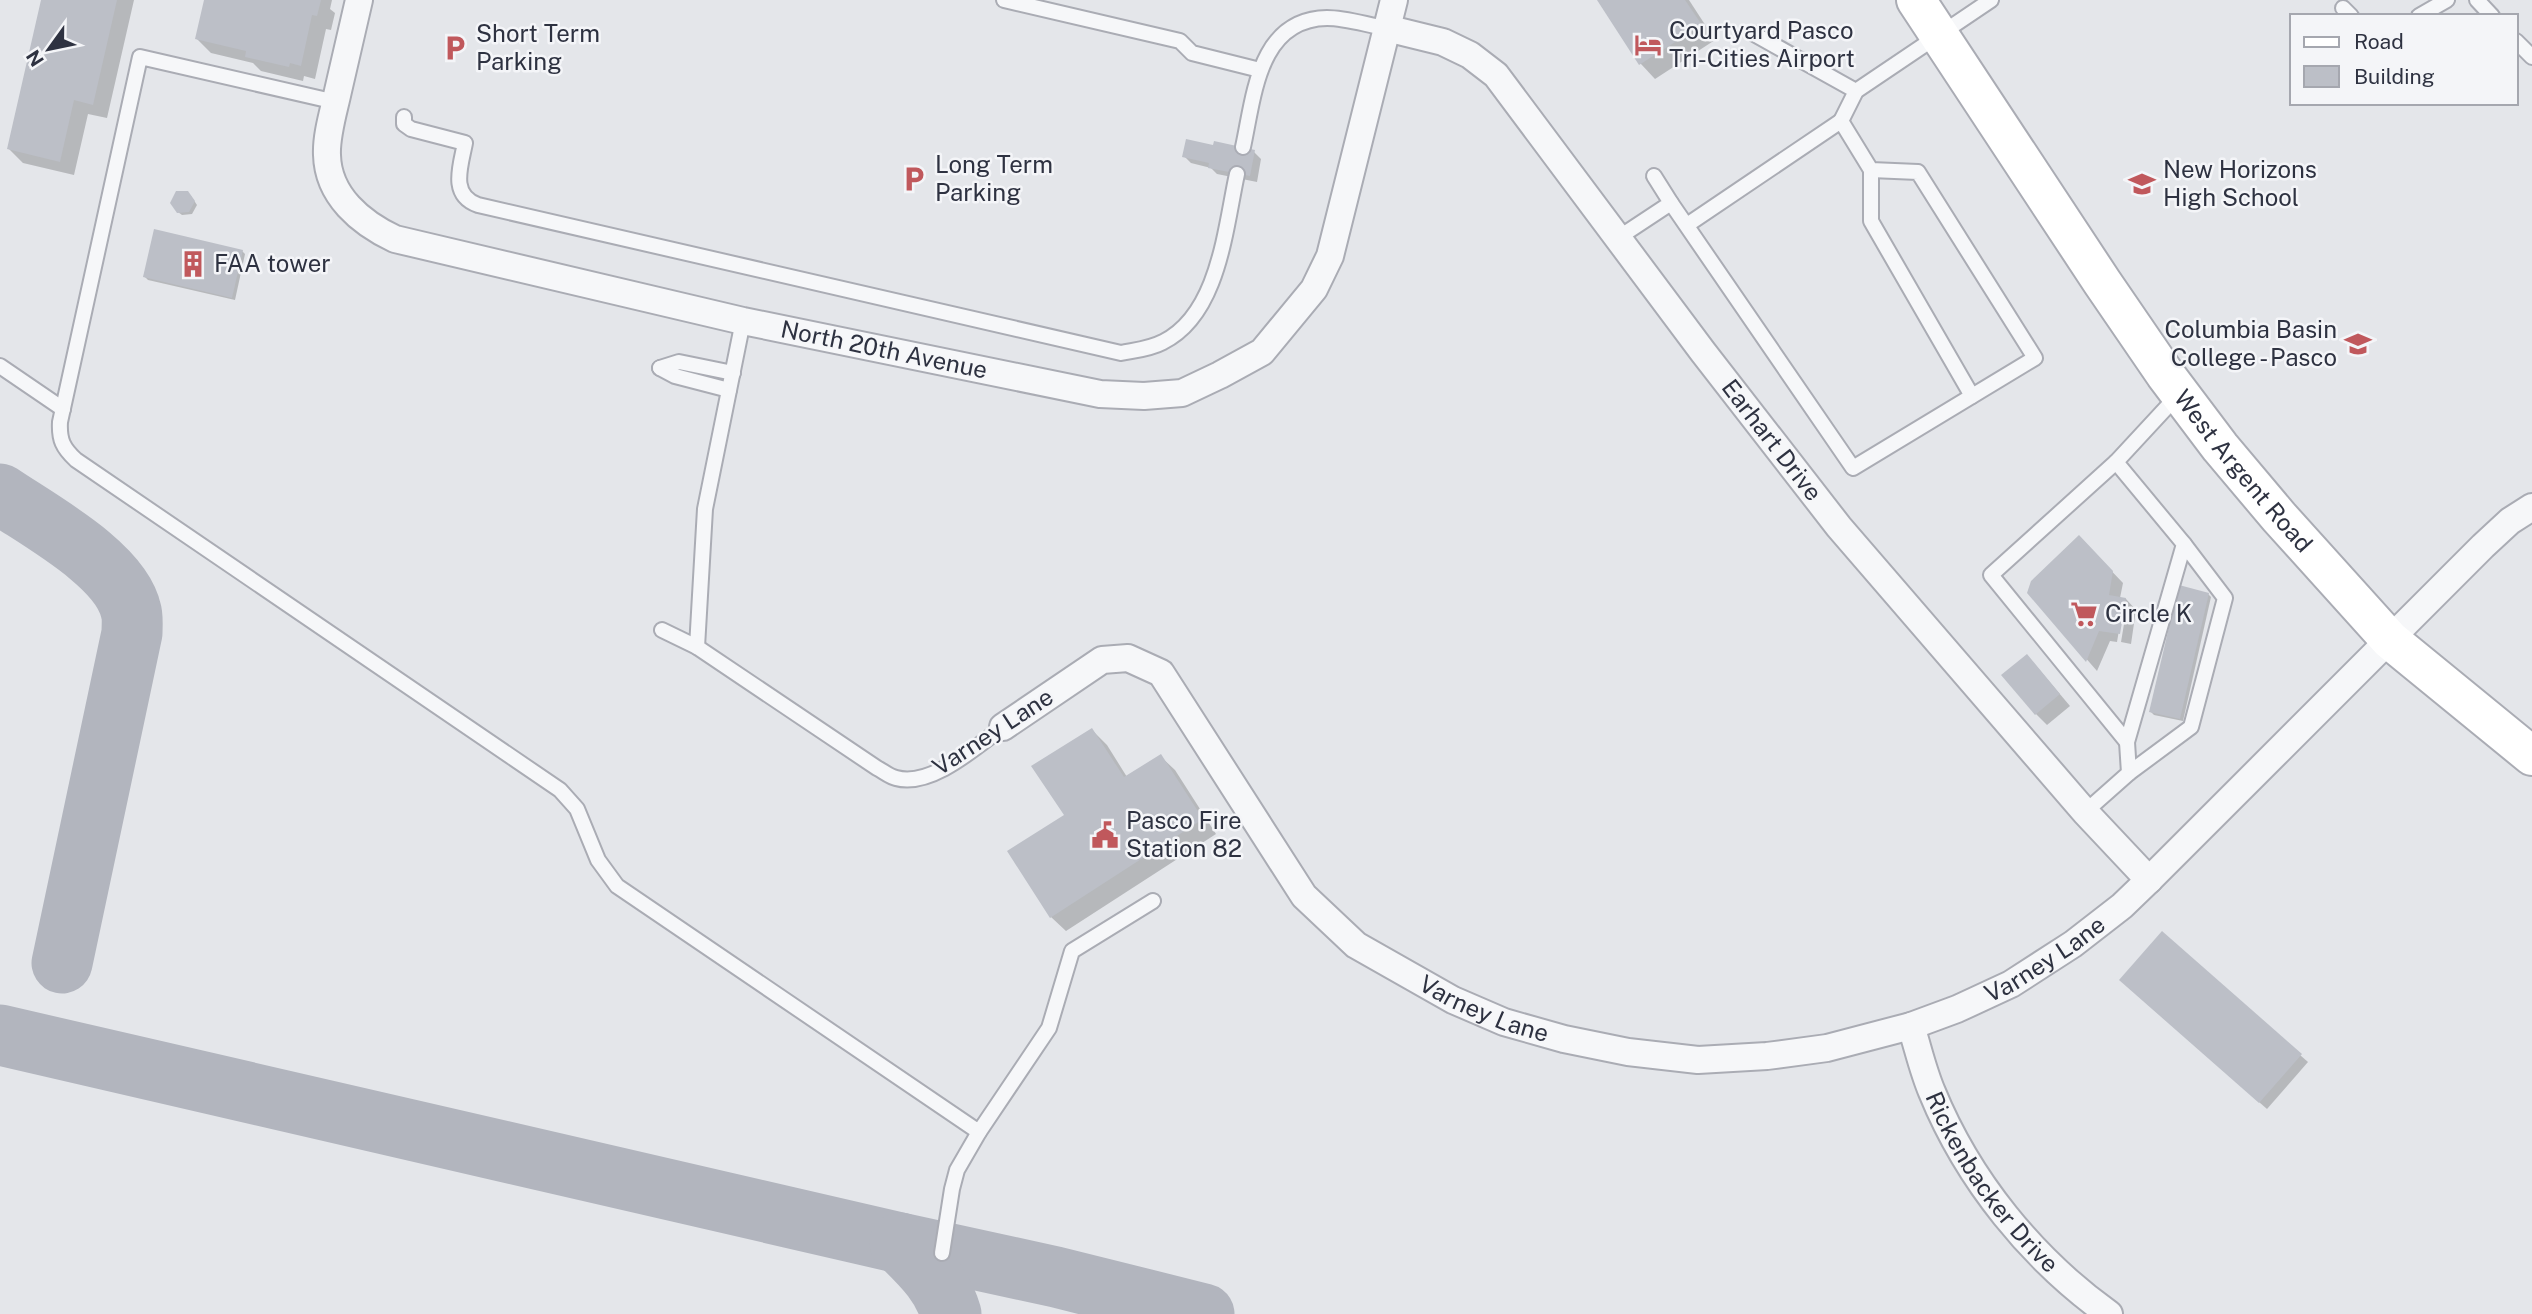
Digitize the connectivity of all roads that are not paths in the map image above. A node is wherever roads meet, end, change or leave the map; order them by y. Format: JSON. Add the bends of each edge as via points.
{"nodes":[{"id":1,"x":359,"y":0,"type":"edge"},
{"id":2,"x":1004,"y":0,"type":"edge"},
{"id":3,"x":1394,"y":0,"type":"edge"},
{"id":4,"x":1916,"y":0,"type":"edge"},
{"id":5,"x":1990,"y":0,"type":"edge"},
{"id":6,"x":2447,"y":0,"type":"edge"},
{"id":7,"x":2477,"y":0,"type":"edge"},
{"id":8,"x":2422,"y":14,"type":"edge"},
{"id":9,"x":2490,"y":14,"type":"edge"},
{"id":10,"x":1386,"y":28,"type":"junction"},
{"id":11,"x":1754,"y":34,"type":"dead end"},
{"id":12,"x":1938,"y":34,"type":"junction"},
{"id":13,"x":2518,"y":43,"type":"edge"},
{"id":14,"x":2532,"y":57,"type":"edge"},
{"id":15,"x":1260,"y":70,"type":"junction"},
{"id":16,"x":1856,"y":91,"type":"junction"},
{"id":17,"x":336,"y":102,"type":"junction"},
{"id":18,"x":404,"y":117,"type":"dead end"},
{"id":19,"x":1841,"y":121,"type":"junction"},
{"id":20,"x":1243,"y":147,"type":"dead end"},
{"id":21,"x":1871,"y":170,"type":"junction"},
{"id":22,"x":1237,"y":174,"type":"dead end"},
{"id":23,"x":1654,"y":176,"type":"dead end"},
{"id":24,"x":1671,"y":203,"type":"junction"},
{"id":25,"x":1687,"y":225,"type":"junction"},
{"id":26,"x":1618,"y":238,"type":"junction"},
{"id":27,"x":743,"y":321,"type":"junction"},
{"id":28,"x":0,"y":366,"type":"edge"},
{"id":29,"x":733,"y":373,"type":"junction"},
{"id":30,"x":729,"y":390,"type":"junction"},
{"id":31,"x":2180,"y":393,"type":"junction"},
{"id":32,"x":1972,"y":396,"type":"junction"},
{"id":33,"x":63,"y":409,"type":"junction"},
{"id":34,"x":2116,"y":462,"type":"junction"},
{"id":35,"x":2532,"y":507,"type":"edge"},
{"id":36,"x":2184,"y":544,"type":"junction"},
{"id":37,"x":662,"y":630,"type":"dead end"},
{"id":38,"x":2390,"y":640,"type":"junction"},
{"id":39,"x":697,"y":648,"type":"junction"},
{"id":40,"x":1003,"y":727,"type":"joint"},
{"id":41,"x":2127,"y":742,"type":"junction"},
{"id":42,"x":2532,"y":756,"type":"edge"},
{"id":43,"x":2129,"y":773,"type":"junction"},
{"id":44,"x":2085,"y":812,"type":"junction"},
{"id":45,"x":2149,"y":880,"type":"junction"},
{"id":46,"x":1153,"y":901,"type":"dead end"},
{"id":47,"x":1911,"y":1026,"type":"junction"},
{"id":48,"x":979,"y":1132,"type":"junction"},
{"id":49,"x":942,"y":1252,"type":"dead end"},
{"id":50,"x":2109,"y":1314,"type":"edge"}],
"edges":[{"from":1,"to":17,"type":"street","name":"North 20th Avenue"},
{"from":2,"to":15,"type":"lane","via":[[1180,41],[1192,53]]},
{"from":3,"to":10,"type":"street","name":"North 20th Avenue"},
{"from":4,"to":12,"type":"main road","name":"West Argent Road"},
{"from":5,"to":12,"type":"lane"},
{"from":6,"to":8,"type":"lane"},
{"from":7,"to":9,"type":"lane"},
{"from":10,"to":15,"type":"lane","via":[[1329,18],[1307,20],[1278,39]]},
{"from":10,"to":26,"type":"street","name":"Earhart Drive","via":[[1443,42],[1496,75]]},
{"from":10,"to":27,"type":"street","name":"North 20th Avenue","via":[[1330,256],[1314,289],[1262,352],[1182,393],[1100,394]]},
{"from":11,"to":16,"type":"lane"},
{"from":12,"to":16,"type":"lane"},
{"from":12,"to":31,"type":"main road","name":"West Argent Road"},
{"from":13,"to":14,"type":"lane"},
{"from":15,"to":20,"type":"lane"},
{"from":16,"to":19,"type":"lane"},
{"from":17,"to":27,"type":"street","name":"North 20th Avenue","via":[[327,156],[330,171],[345,202],[375,230],[395,239]]},
{"from":17,"to":33,"type":"lane","via":[[140,57]]},
{"from":18,"to":22,"type":"lane","via":[[404,124],[411,129],[465,143],[458,180],[468,201],[1121,353],[1165,341],[1203,304],[1213,281]]},
{"from":19,"to":21,"type":"lane"},
{"from":19,"to":25,"type":"lane"},
{"from":21,"to":32,"type":"lane","via":[[1871,221]]},
{"from":21,"to":32,"type":"lane","via":[[1918,172],[2035,358]]},
{"from":23,"to":24,"type":"lane"},
{"from":24,"to":25,"type":"lane"},
{"from":24,"to":26,"type":"lane"},
{"from":25,"to":32,"type":"lane","via":[[1853,468]]},
{"from":26,"to":44,"type":"street","name":"Earhart Drive","via":[[1839,527]]},
{"from":27,"to":29,"type":"lane"},
{"from":28,"to":33,"type":"lane"},
{"from":29,"to":30,"type":"lane"},
{"from":29,"to":30,"type":"lane","via":[[680,362],[660,369]]},
{"from":30,"to":39,"type":"lane","via":[[705,509]]},
{"from":31,"to":34,"type":"lane"},
{"from":31,"to":38,"type":"main road","name":"West Argent Road","via":[[2279,517]]},
{"from":33,"to":48,"type":"lane","via":[[59,438],[76,460],[560,790],[577,809],[598,860],[617,886]]},
{"from":34,"to":36,"type":"lane"},
{"from":34,"to":41,"type":"lane","via":[[1991,575]]},
{"from":35,"to":38,"type":"street","name":"Varney Lane","via":[[2510,521]]},
{"from":36,"to":41,"type":"lane"},
{"from":36,"to":43,"type":"lane","via":[[2225,598],[2191,727]]},
{"from":37,"to":39,"type":"lane","name":"Varney Lane"},
{"from":38,"to":42,"type":"main road","name":"West Argent Road"},
{"from":38,"to":45,"type":"street","name":"Varney Lane"},
{"from":39,"to":40,"type":"lane","name":"Varney Lane","via":[[897,779],[922,778],[952,764]]},
{"from":40,"to":47,"type":"street","name":"Varney Lane","via":[[1102,660],[1128,659],[1161,673],[1304,896],[1356,944],[1453,1000],[1504,1022],[1628,1052],[1698,1060],[1826,1048]]},
{"from":41,"to":43,"type":"lane"},
{"from":43,"to":44,"type":"lane"},
{"from":44,"to":45,"type":"street","name":"Earhart Drive"},
{"from":45,"to":47,"type":"street","name":"Varney Lane","via":[[2073,944],[2011,984]]},
{"from":46,"to":48,"type":"lane","via":[[1072,951],[1049,1028]]},
{"from":47,"to":50,"type":"street","name":"Rickenbacker Drive","via":[[1943,1117],[1990,1195],[2056,1270]]},
{"from":48,"to":49,"type":"lane","via":[[957,1170]]}]}
